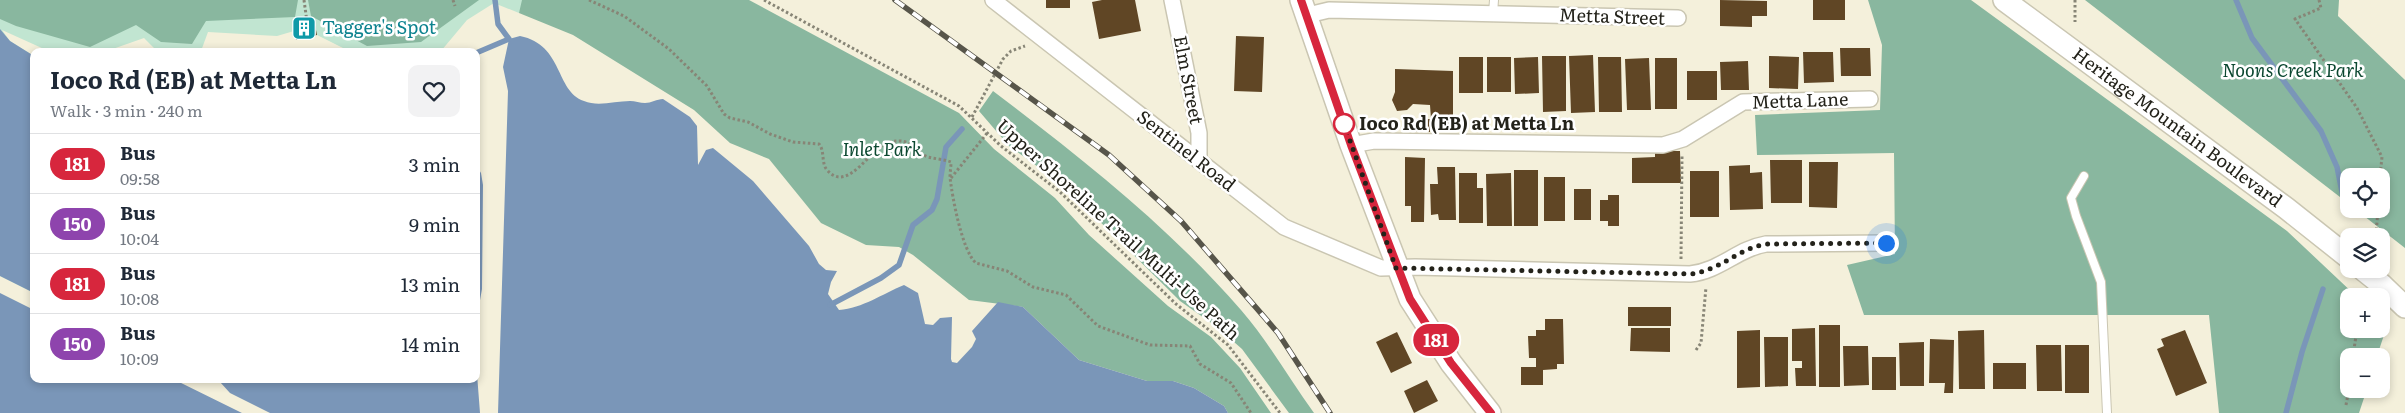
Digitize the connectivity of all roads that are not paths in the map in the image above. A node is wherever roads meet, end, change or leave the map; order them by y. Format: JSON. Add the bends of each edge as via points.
{"nodes":[{"id":1,"x":993,"y":0,"type":"edge"},
{"id":2,"x":1172,"y":0,"type":"edge"},
{"id":3,"x":2004,"y":0,"type":"edge"},
{"id":4,"x":1493,"y":7,"type":"edge"},
{"id":5,"x":1304,"y":8,"type":"edge"},
{"id":6,"x":1678,"y":18,"type":"dead end"},
{"id":7,"x":1870,"y":99,"type":"dead end"},
{"id":8,"x":1351,"y":145,"type":"junction"},
{"id":9,"x":1199,"y":161,"type":"junction"},
{"id":10,"x":2084,"y":176,"type":"dead end"},
{"id":11,"x":1886,"y":243,"type":"dead end"},
{"id":12,"x":2340,"y":251,"type":"edge"},
{"id":13,"x":1396,"y":268,"type":"junction"},
{"id":14,"x":2373,"y":278,"type":"edge"},
{"id":15,"x":2405,"y":307,"type":"edge"},
{"id":16,"x":1490,"y":413,"type":"edge"},
{"id":17,"x":2107,"y":413,"type":"edge"}],
"edges":[{"from":1,"to":9,"type":"street","name":"Sentinel Road"},
{"from":2,"to":9,"type":"street","name":"Elm Street","via":[[1199,133]]},
{"from":3,"to":12,"type":"main road","name":"Heritage Mountain Boulevard"},
{"from":4,"to":5,"type":"street","name":"Metta Street"},
{"from":4,"to":6,"type":"street","name":"Metta Street"},
{"from":5,"to":8,"type":"main road"},
{"from":7,"to":8,"type":"street","name":"Metta Lane","via":[[1743,102],[1682,139],[1662,145],[1374,141]]},
{"from":8,"to":13,"type":"main road"},
{"from":9,"to":13,"type":"street","name":"Sentinel Road","via":[[1284,227],[1381,268]]},
{"from":10,"to":17,"type":"lane","via":[[2071,198],[2101,282]]},
{"from":11,"to":13,"type":"street","name":"Sentinel Road","via":[[1766,244],[1750,247],[1704,273]]},
{"from":13,"to":16,"type":"main road","via":[[1410,299],[1451,363]]},
{"from":14,"to":15,"type":"main road","bridge":true}]}
